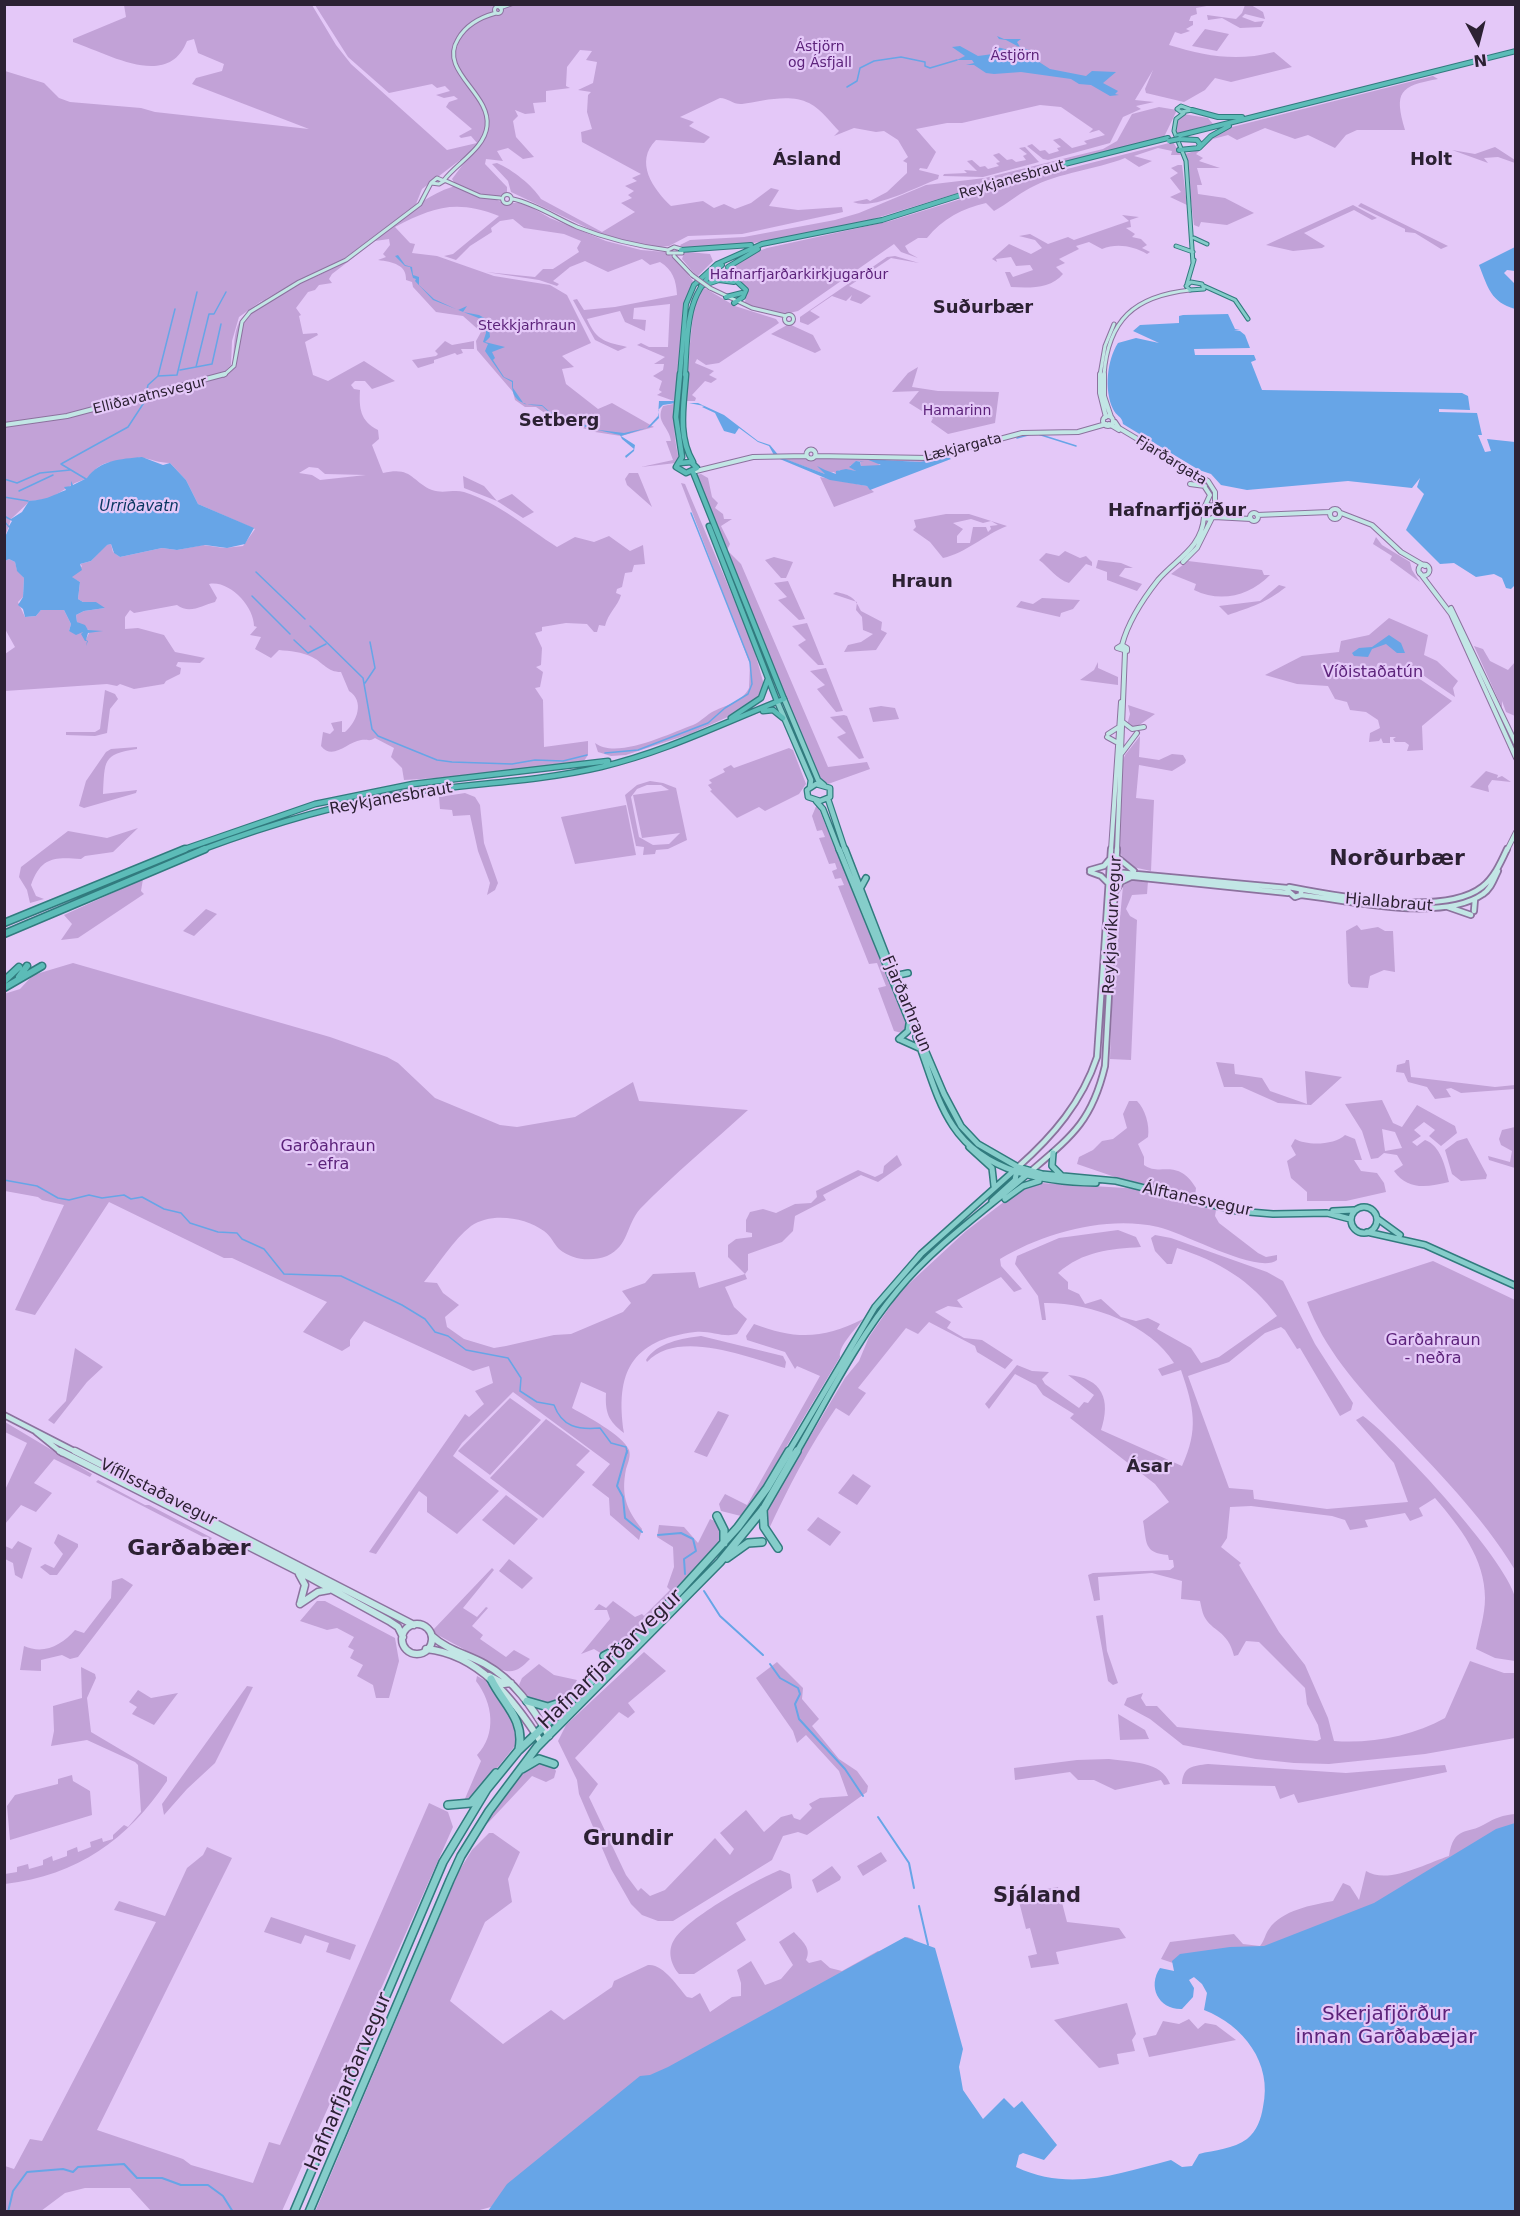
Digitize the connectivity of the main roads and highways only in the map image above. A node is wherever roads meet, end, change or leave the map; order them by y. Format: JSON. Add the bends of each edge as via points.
{"nodes":[{"id":1,"x":501,"y":9,"type":"dead end"},
{"id":2,"x":1515,"y":52,"type":"edge"},
{"id":3,"x":1177,"y":110,"type":"junction"},
{"id":4,"x":1192,"y":110,"type":"junction"},
{"id":5,"x":1185,"y":113,"type":"junction"},
{"id":6,"x":1263,"y":115,"type":"junction"},
{"id":7,"x":1232,"y":125,"type":"junction"},
{"id":8,"x":1200,"y":130,"type":"junction"},
{"id":9,"x":1175,"y":139,"type":"junction"},
{"id":10,"x":1183,"y":150,"type":"junction"},
{"id":11,"x":449,"y":173,"type":"junction"},
{"id":12,"x":438,"y":178,"type":"junction"},
{"id":13,"x":444,"y":180,"type":"junction"},
{"id":14,"x":431,"y":183,"type":"junction"},
{"id":15,"x":439,"y":184,"type":"junction"},
{"id":16,"x":456,"y":186,"type":"junction"},
{"id":17,"x":425,"y":191,"type":"junction"},
{"id":18,"x":500,"y":198,"type":"junction"},
{"id":19,"x":513,"y":199,"type":"junction"},
{"id":20,"x":1193,"y":237,"type":"junction"},
{"id":21,"x":772,"y":242,"type":"junction"},
{"id":22,"x":1183,"y":244,"type":"dead end"},
{"id":23,"x":1176,"y":246,"type":"dead end"},
{"id":24,"x":758,"y":249,"type":"junction"},
{"id":25,"x":668,"y":250,"type":"junction"},
{"id":26,"x":1197,"y":250,"type":"junction"},
{"id":27,"x":681,"y":252,"type":"junction"},
{"id":28,"x":671,"y":255,"type":"junction"},
{"id":29,"x":1192,"y":265,"type":"junction"},
{"id":30,"x":693,"y":275,"type":"junction"},
{"id":31,"x":700,"y":278,"type":"junction"},
{"id":32,"x":1187,"y":285,"type":"junction"},
{"id":33,"x":1202,"y":285,"type":"junction"},
{"id":34,"x":709,"y":288,"type":"junction"},
{"id":35,"x":1190,"y":290,"type":"junction"},
{"id":36,"x":1201,"y":291,"type":"junction"},
{"id":37,"x":742,"y":293,"type":"junction"},
{"id":38,"x":1226,"y":293,"type":"junction"},
{"id":39,"x":726,"y":297,"type":"junction"},
{"id":40,"x":692,"y":299,"type":"junction"},
{"id":41,"x":734,"y":302,"type":"junction"},
{"id":42,"x":784,"y":317,"type":"dead end"},
{"id":43,"x":1248,"y":320,"type":"dead end"},
{"id":44,"x":1101,"y":404,"type":"junction"},
{"id":45,"x":1106,"y":409,"type":"junction"},
{"id":46,"x":1108,"y":417,"type":"junction"},
{"id":47,"x":1115,"y":422,"type":"junction"},
{"id":48,"x":1104,"y":424,"type":"junction"},
{"id":49,"x":4,"y":425,"type":"edge"},
{"id":50,"x":680,"y":463,"type":"junction"},
{"id":51,"x":695,"y":468,"type":"junction"},
{"id":52,"x":1188,"y":472,"type":"junction"},
{"id":53,"x":684,"y":473,"type":"junction"},
{"id":54,"x":1202,"y":481,"type":"junction"},
{"id":55,"x":1190,"y":484,"type":"dead end"},
{"id":56,"x":1210,"y":487,"type":"junction"},
{"id":57,"x":1206,"y":506,"type":"junction"},
{"id":58,"x":1216,"y":509,"type":"junction"},
{"id":59,"x":1329,"y":513,"type":"junction"},
{"id":60,"x":1341,"y":515,"type":"junction"},
{"id":61,"x":1204,"y":516,"type":"junction"},
{"id":62,"x":1251,"y":517,"type":"junction"},
{"id":63,"x":1213,"y":518,"type":"junction"},
{"id":64,"x":1425,"y":566,"type":"junction"},
{"id":65,"x":1418,"y":567,"type":"junction"},
{"id":66,"x":1423,"y":574,"type":"junction"},
{"id":67,"x":1465,"y":639,"type":"junction"},
{"id":68,"x":1124,"y":646,"type":"junction"},
{"id":69,"x":1123,"y":652,"type":"junction"},
{"id":70,"x":767,"y":672,"type":"junction"},
{"id":71,"x":783,"y":697,"type":"junction"},
{"id":72,"x":776,"y":700,"type":"junction"},
{"id":73,"x":745,"y":716,"type":"junction"},
{"id":74,"x":731,"y":718,"type":"junction"},
{"id":75,"x":783,"y":718,"type":"junction"},
{"id":76,"x":1124,"y":722,"type":"junction"},
{"id":77,"x":1119,"y":727,"type":"junction"},
{"id":78,"x":1144,"y":727,"type":"dead end"},
{"id":79,"x":1137,"y":733,"type":"dead end"},
{"id":80,"x":1118,"y":743,"type":"junction"},
{"id":81,"x":1515,"y":744,"type":"edge"},
{"id":82,"x":1121,"y":755,"type":"junction"},
{"id":83,"x":1515,"y":759,"type":"edge"},
{"id":84,"x":824,"y":785,"type":"junction"},
{"id":85,"x":810,"y":787,"type":"junction"},
{"id":86,"x":828,"y":799,"type":"junction"},
{"id":87,"x":816,"y":801,"type":"junction"},
{"id":88,"x":1515,"y":832,"type":"edge"},
{"id":89,"x":1515,"y":838,"type":"edge"},
{"id":90,"x":1117,"y":856,"type":"junction"},
{"id":91,"x":1110,"y":858,"type":"junction"},
{"id":92,"x":1110,"y":873,"type":"junction"},
{"id":93,"x":1116,"y":874,"type":"junction"},
{"id":94,"x":1140,"y":874,"type":"junction"},
{"id":95,"x":1133,"y":877,"type":"junction"},
{"id":96,"x":866,"y":878,"type":"dead end"},
{"id":97,"x":1109,"y":884,"type":"junction"},
{"id":98,"x":860,"y":891,"type":"junction"},
{"id":99,"x":1116,"y":891,"type":"junction"},
{"id":100,"x":1287,"y":891,"type":"junction"},
{"id":101,"x":1301,"y":892,"type":"junction"},
{"id":102,"x":1475,"y":899,"type":"junction"},
{"id":103,"x":1446,"y":906,"type":"junction"},
{"id":104,"x":4,"y":921,"type":"edge"},
{"id":105,"x":4,"y":934,"type":"edge"},
{"id":106,"x":27,"y":966,"type":"dead end"},
{"id":107,"x":42,"y":966,"type":"dead end"},
{"id":108,"x":885,"y":966,"type":"junction"},
{"id":109,"x":19,"y":967,"type":"dead end"},
{"id":110,"x":908,"y":973,"type":"dead end"},
{"id":111,"x":895,"y":976,"type":"junction"},
{"id":112,"x":4,"y":981,"type":"edge"},
{"id":113,"x":15,"y":982,"type":"junction"},
{"id":114,"x":4,"y":987,"type":"edge"},
{"id":115,"x":907,"y":1016,"type":"junction"},
{"id":116,"x":923,"y":1054,"type":"junction"},
{"id":117,"x":962,"y":1139,"type":"junction"},
{"id":118,"x":1053,"y":1154,"type":"junction"},
{"id":119,"x":1016,"y":1170,"type":"junction"},
{"id":120,"x":1029,"y":1174,"type":"junction"},
{"id":121,"x":1068,"y":1178,"type":"junction"},
{"id":122,"x":1051,"y":1181,"type":"junction"},
{"id":123,"x":1122,"y":1184,"type":"junction"},
{"id":124,"x":993,"y":1189,"type":"junction"},
{"id":125,"x":1355,"y":1210,"type":"junction"},
{"id":126,"x":1308,"y":1214,"type":"junction"},
{"id":127,"x":1350,"y":1219,"type":"junction"},
{"id":128,"x":1378,"y":1219,"type":"junction"},
{"id":129,"x":969,"y":1224,"type":"junction"},
{"id":130,"x":1367,"y":1232,"type":"junction"},
{"id":131,"x":1404,"y":1237,"type":"junction"},
{"id":132,"x":1515,"y":1286,"type":"edge"},
{"id":133,"x":4,"y":1415,"type":"edge"},
{"id":134,"x":29,"y":1426,"type":"junction"},
{"id":135,"x":764,"y":1508,"type":"junction"},
{"id":136,"x":717,"y":1516,"type":"dead end"},
{"id":137,"x":762,"y":1542,"type":"dead end"},
{"id":138,"x":723,"y":1545,"type":"junction"},
{"id":139,"x":778,"y":1548,"type":"dead end"},
{"id":140,"x":720,"y":1562,"type":"junction"},
{"id":141,"x":294,"y":1570,"type":"junction"},
{"id":142,"x":330,"y":1590,"type":"junction"},
{"id":143,"x":414,"y":1625,"type":"junction"},
{"id":144,"x":432,"y":1635,"type":"junction"},
{"id":145,"x":403,"y":1637,"type":"junction"},
{"id":146,"x":635,"y":1640,"type":"junction"},
{"id":147,"x":426,"y":1649,"type":"junction"},
{"id":148,"x":604,"y":1656,"type":"dead end"},
{"id":149,"x":488,"y":1677,"type":"junction"},
{"id":150,"x":511,"y":1683,"type":"junction"},
{"id":151,"x":573,"y":1698,"type":"junction"},
{"id":152,"x":527,"y":1701,"type":"junction"},
{"id":153,"x":544,"y":1726,"type":"junction"},
{"id":154,"x":536,"y":1733,"type":"junction"},
{"id":155,"x":549,"y":1736,"type":"junction"},
{"id":156,"x":542,"y":1742,"type":"junction"},
{"id":157,"x":518,"y":1751,"type":"junction"},
{"id":158,"x":554,"y":1764,"type":"dead end"},
{"id":159,"x":502,"y":1769,"type":"junction"},
{"id":160,"x":513,"y":1776,"type":"junction"},
{"id":161,"x":448,"y":1805,"type":"dead end"},
{"id":162,"x":294,"y":2211,"type":"edge"},
{"id":163,"x":309,"y":2211,"type":"edge"}],
"edges":[{"from":1,"to":11,"type":"main road","via":[[459,36],[452,55],[456,68],[485,107],[488,122],[478,144]]},
{"from":2,"to":6,"type":"highway","name":"Reykjanesbraut"},
{"from":2,"to":7,"type":"highway","name":"Reykjanesbraut"},
{"from":3,"to":4,"type":"main road","via":[[1184,106]]},
{"from":3,"to":5,"type":"main road"},
{"from":3,"to":10,"type":"main road","via":[[1170,130]]},
{"from":4,"to":5,"type":"main road"},
{"from":4,"to":6,"type":"highway","via":[[1226,117]]},
{"from":5,"to":8,"type":"highway","via":[[1214,121]]},
{"from":5,"to":10,"type":"main road","via":[[1174,124]]},
{"from":6,"to":8,"type":"highway","name":"Reykjanesbraut"},
{"from":7,"to":9,"type":"highway","name":"Reykjanesbraut"},
{"from":7,"to":10,"type":"highway","via":[[1211,135],[1199,148]]},
{"from":8,"to":9,"type":"highway","name":"Reykjanesbraut"},
{"from":9,"to":10,"type":"highway","via":[[1200,143],[1197,148]]},
{"from":9,"to":21,"type":"highway","name":"Reykjanesbraut","via":[[1033,172],[882,220]]},
{"from":9,"to":24,"type":"highway","name":"Reykjanesbraut","via":[[1014,181],[877,224]]},
{"from":10,"to":20,"type":"main road"},
{"from":11,"to":12,"type":"main road","name":"Elliðavatnsvegur"},
{"from":11,"to":13,"type":"main road","name":"Elliðavatnsvegur"},
{"from":12,"to":13,"type":"main road"},
{"from":12,"to":14,"type":"main road","name":"Elliðavatnsvegur"},
{"from":13,"to":15,"type":"main road","name":"Elliðavatnsvegur"},
{"from":13,"to":16,"type":"main road"},
{"from":14,"to":15,"type":"main road"},
{"from":14,"to":17,"type":"main road","name":"Elliðavatnsvegur"},
{"from":15,"to":16,"type":"main road"},
{"from":15,"to":17,"type":"main road","name":"Elliðavatnsvegur"},
{"from":16,"to":18,"type":"main road","via":[[480,196]]},
{"from":17,"to":49,"type":"main road","name":"Elliðavatnsvegur","via":[[420,204],[346,260],[299,282],[250,312],[242,322],[234,366],[224,376],[67,416]]},
{"from":18,"to":19,"type":"main road","via":[[506,202]]},
{"from":18,"to":19,"type":"main road","via":[[508,195]]},
{"from":19,"to":25,"type":"main road","via":[[603,238]]},
{"from":20,"to":22,"type":"main road"},
{"from":20,"to":26,"type":"main road"},
{"from":20,"to":26,"type":"main road","via":[[1207,245]]},
{"from":21,"to":27,"type":"highway"},
{"from":21,"to":31,"type":"highway","name":"Reykjanesbraut","via":[[738,252]]},
{"from":23,"to":26,"type":"main road"},
{"from":24,"to":40,"type":"highway","name":"Reykjanesbraut","via":[[714,271]]},
{"from":24,"to":41,"type":"highway","via":[[729,267],[732,278],[746,290],[745,296]]},
{"from":25,"to":27,"type":"main road","via":[[675,248]]},
{"from":25,"to":28,"type":"main road"},
{"from":26,"to":29,"type":"main road"},
{"from":27,"to":28,"type":"main road"},
{"from":27,"to":30,"type":"main road","via":[[681,261]]},
{"from":27,"to":31,"type":"highway","via":[[703,251],[714,256]]},
{"from":28,"to":30,"type":"main road"},
{"from":29,"to":32,"type":"main road"},
{"from":29,"to":33,"type":"main road","via":[[1193,276]]},
{"from":30,"to":34,"type":"main road","bridge":true},
{"from":31,"to":50,"type":"highway","name":"Reykjanesbraut","via":[[686,304],[681,344],[676,427]]},
{"from":32,"to":33,"type":"main road"},
{"from":32,"to":35,"type":"main road"},
{"from":32,"to":44,"type":"main road","via":[[1118,319],[1102,358]]},
{"from":33,"to":36,"type":"main road"},
{"from":33,"to":38,"type":"main road"},
{"from":34,"to":39,"type":"main road"},
{"from":34,"to":41,"type":"main road"},
{"from":35,"to":36,"type":"main road"},
{"from":35,"to":45,"type":"main road","via":[[1166,294],[1120,319],[1104,371]]},
{"from":36,"to":38,"type":"main road"},
{"from":37,"to":39,"type":"highway"},
{"from":37,"to":40,"type":"highway","via":[[737,283],[719,280],[702,286]]},
{"from":37,"to":41,"type":"highway"},
{"from":38,"to":43,"type":"main road","via":[[1242,307]]},
{"from":39,"to":41,"type":"main road"},
{"from":40,"to":51,"type":"highway","via":[[682,434]]},
{"from":41,"to":42,"type":"main road"},
{"from":44,"to":45,"type":"main road"},
{"from":44,"to":46,"type":"main road"},
{"from":45,"to":46,"type":"main road"},
{"from":46,"to":47,"type":"main road","name":"Fjarðargata"},
{"from":46,"to":48,"type":"main road"},
{"from":47,"to":48,"type":"main road","name":"Lækjargata"},
{"from":47,"to":56,"type":"main road","name":"Fjarðargata","via":[[1202,477]]},
{"from":48,"to":51,"type":"main road","name":"Lækjargata","via":[[1082,432],[1022,433],[930,458],[766,455]]},
{"from":48,"to":52,"type":"main road","name":"Fjarðargata"},
{"from":50,"to":51,"type":"highway"},
{"from":50,"to":53,"type":"highway","name":"Reykjanesbraut","via":[[676,469]]},
{"from":51,"to":53,"type":"highway"},
{"from":51,"to":71,"type":"highway"},
{"from":52,"to":54,"type":"main road","name":"Fjarðargata"},
{"from":52,"to":54,"type":"main road","via":[[1194,480]]},
{"from":53,"to":70,"type":"highway","via":[[694,488]]},
{"from":54,"to":56,"type":"main road","name":"Fjarðargata"},
{"from":55,"to":56,"type":"main road"},
{"from":56,"to":57,"type":"main road","name":"Fjarðargata"},
{"from":56,"to":58,"type":"main road","name":"Fjarðargata"},
{"from":57,"to":58,"type":"main road"},
{"from":57,"to":61,"type":"main road","name":"Fjarðargata","via":[[1201,511]]},
{"from":58,"to":62,"type":"main road","via":[[1228,517]]},
{"from":58,"to":63,"type":"main road"},
{"from":59,"to":60,"type":"main road"},
{"from":59,"to":60,"type":"main road","via":[[1336,510]]},
{"from":59,"to":62,"type":"main road"},
{"from":60,"to":64,"type":"main road","via":[[1372,525],[1401,552]]},
{"from":60,"to":65,"type":"main road","via":[[1370,527]]},
{"from":61,"to":63,"type":"main road"},
{"from":61,"to":68,"type":"main road","via":[[1194,547],[1155,585],[1127,627]]},
{"from":62,"to":63,"type":"main road"},
{"from":63,"to":68,"type":"main road","via":[[1195,552],[1161,580],[1143,604],[1129,627]]},
{"from":64,"to":65,"type":"main road"},
{"from":64,"to":66,"type":"main road","via":[[1431,571]]},
{"from":65,"to":66,"type":"main road"},
{"from":66,"to":67,"type":"main road"},
{"from":67,"to":81,"type":"main road"},
{"from":67,"to":83,"type":"main road"},
{"from":68,"to":69,"type":"main road","via":[[1128,649]]},
{"from":68,"to":69,"type":"main road","via":[[1117,648]]},
{"from":69,"to":76,"type":"main road","name":"Reykjavíkurvegur"},
{"from":69,"to":77,"type":"main road","name":"Reykjavíkurvegur"},
{"from":70,"to":72,"type":"highway"},
{"from":70,"to":74,"type":"highway","via":[[768,685],[763,697]]},
{"from":71,"to":72,"type":"highway","name":"Reykjanesbraut"},
{"from":71,"to":84,"type":"main road","via":[[818,780]]},
{"from":72,"to":73,"type":"highway","name":"Reykjanesbraut"},
{"from":72,"to":74,"type":"highway","name":"Reykjanesbraut"},
{"from":72,"to":75,"type":"main road"},
{"from":73,"to":75,"type":"highway","via":[[770,709]]},
{"from":73,"to":105,"type":"highway","name":"Reykjanesbraut","via":[[676,746],[615,764],[402,794],[298,818],[194,854]]},
{"from":74,"to":104,"type":"highway","name":"Reykjanesbraut","via":[[622,759],[413,784],[315,804],[202,842]]},
{"from":75,"to":85,"type":"main road","via":[[811,780]]},
{"from":76,"to":78,"type":"main road","via":[[1132,729]]},
{"from":76,"to":82,"type":"main road","name":"Reykjavíkurvegur"},
{"from":77,"to":80,"type":"main road","name":"Reykjavíkurvegur"},
{"from":77,"to":80,"type":"main road","via":[[1107,736]]},
{"from":79,"to":82,"type":"main road"},
{"from":80,"to":91,"type":"main road","name":"Reykjavíkurvegur"},
{"from":82,"to":90,"type":"main road","name":"Reykjavíkurvegur"},
{"from":84,"to":85,"type":"main road"},
{"from":84,"to":86,"type":"main road","name":"Fjarðarhraun","via":[[831,791]]},
{"from":85,"to":87,"type":"main road","name":"Fjarðarhraun","via":[[807,796]]},
{"from":86,"to":87,"type":"main road"},
{"from":86,"to":98,"type":"main road","name":"Fjarðarhraun"},
{"from":87,"to":108,"type":"main road","name":"Fjarðarhraun","via":[[823,809]]},
{"from":88,"to":101,"type":"main road","name":"Hjallabraut","via":[[1487,882],[1458,899],[1421,903]]},
{"from":89,"to":102,"type":"main road","via":[[1491,884]]},
{"from":90,"to":93,"type":"main road","name":"Reykjavíkurvegur"},
{"from":90,"to":94,"type":"main road","via":[[1127,868]]},
{"from":91,"to":92,"type":"main road","name":"Reykjavíkurvegur"},
{"from":91,"to":97,"type":"main road","via":[[1104,866],[1090,871]]},
{"from":92,"to":93,"type":"main road"},
{"from":92,"to":97,"type":"main road","name":"Reykjavíkurvegur"},
{"from":93,"to":94,"type":"main road"},
{"from":93,"to":95,"type":"main road"},
{"from":93,"to":99,"type":"main road","name":"Reykjavíkurvegur"},
{"from":94,"to":100,"type":"main road"},
{"from":95,"to":99,"type":"main road","via":[[1121,882]]},
{"from":95,"to":100,"type":"main road"},
{"from":96,"to":98,"type":"main road"},
{"from":97,"to":119,"type":"main road","name":"Reykjavíkurvegur","via":[[1094,1068],[1065,1118]]},
{"from":98,"to":111,"type":"main road","name":"Fjarðarhraun"},
{"from":99,"to":118,"type":"main road","name":"Reykjavíkurvegur","via":[[1107,1046],[1101,1083],[1088,1115]]},
{"from":100,"to":101,"type":"main road","via":[[1293,897]]},
{"from":100,"to":101,"type":"main road","via":[[1295,886]]},
{"from":101,"to":103,"type":"main road","name":"Hjallabraut","via":[[1418,907]]},
{"from":102,"to":103,"type":"main road","name":"Hjallabraut"},
{"from":102,"to":103,"type":"main road","via":[[1472,913]]},
{"from":106,"to":113,"type":"highway"},
{"from":107,"to":113,"type":"highway"},
{"from":108,"to":111,"type":"main road"},
{"from":108,"to":115,"type":"main road","name":"Fjarðarhraun"},
{"from":109,"to":112,"type":"highway"},
{"from":110,"to":111,"type":"main road"},
{"from":111,"to":119,"type":"main road","name":"Fjarðarhraun","via":[[961,1126],[978,1144],[1011,1162]]},
{"from":113,"to":114,"type":"highway"},
{"from":115,"to":116,"type":"main road","name":"Fjarðarhraun"},
{"from":115,"to":116,"type":"main road","via":[[909,1029],[899,1039],[916,1045]]},
{"from":116,"to":117,"type":"main road","name":"Fjarðarhraun","via":[[941,1102]]},
{"from":117,"to":119,"type":"main road","name":"Fjarðarhraun","via":[[996,1163]]},
{"from":117,"to":124,"type":"main road","via":[[992,1168],[996,1179]]},
{"from":118,"to":120,"type":"main road","name":"Reykjavíkurvegur"},
{"from":118,"to":121,"type":"main road","via":[[1053,1169]]},
{"from":119,"to":120,"type":"main road","name":"Álftanesvegur"},
{"from":119,"to":124,"type":"main road","name":"Hafnarfjarðarvegur"},
{"from":119,"to":129,"type":"main road","via":[[1015,1180]]},
{"from":120,"to":121,"type":"main road","name":"Álftanesvegur"},
{"from":120,"to":122,"type":"main road","name":"Álftanesvegur"},
{"from":120,"to":129,"type":"main road","name":"Hafnarfjarðarvegur"},
{"from":121,"to":123,"type":"main road","name":"Álftanesvegur"},
{"from":122,"to":123,"type":"main road","name":"Álftanesvegur"},
{"from":122,"to":129,"type":"main road","via":[[1023,1186]]},
{"from":123,"to":126,"type":"main road","name":"Álftanesvegur","via":[[1237,1211]]},
{"from":124,"to":138,"type":"main road","name":"Hafnarfjarðarvegur","via":[[915,1260],[874,1306],[767,1488]]},
{"from":125,"to":126,"type":"main road","name":"Álftanesvegur"},
{"from":125,"to":127,"type":"main road"},
{"from":125,"to":128,"type":"main road","name":"Álftanesvegur","via":[[1369,1210]]},
{"from":126,"to":127,"type":"main road","name":"Álftanesvegur","via":[[1342,1215]]},
{"from":127,"to":130,"type":"main road","name":"Álftanesvegur","via":[[1355,1227]]},
{"from":128,"to":130,"type":"main road","via":[[1378,1227]]},
{"from":128,"to":131,"type":"main road","name":"Álftanesvegur"},
{"from":129,"to":135,"type":"main road","name":"Hafnarfjarðarvegur","via":[[914,1272],[874,1320]]},
{"from":130,"to":131,"type":"main road","name":"Álftanesvegur"},
{"from":131,"to":132,"type":"main road","name":"Álftanesvegur"},
{"from":133,"to":134,"type":"main road","name":"Vífilsstaðavegur"},
{"from":134,"to":141,"type":"main road","name":"Vífilsstaðavegur","via":[[61,1452]]},
{"from":134,"to":143,"type":"main road","name":"Vífilsstaðavegur"},
{"from":135,"to":139,"type":"main road","via":[[764,1527]]},
{"from":135,"to":140,"type":"main road","name":"Hafnarfjarðarvegur"},
{"from":136,"to":138,"type":"main road","via":[[724,1530]]},
{"from":137,"to":140,"type":"main road","via":[[743,1546]]},
{"from":138,"to":146,"type":"main road","name":"Hafnarfjarðarvegur"},
{"from":140,"to":155,"type":"main road","name":"Hafnarfjarðarvegur"},
{"from":141,"to":142,"type":"main road","name":"Vífilsstaðavegur"},
{"from":141,"to":142,"type":"main road","via":[[305,1585],[300,1604],[318,1592]]},
{"from":142,"to":145,"type":"main road","name":"Vífilsstaðavegur","via":[[394,1624]]},
{"from":143,"to":144,"type":"main road","name":"Vífilsstaðavegur","via":[[425,1626]]},
{"from":143,"to":145,"type":"main road"},
{"from":144,"to":147,"type":"main road"},
{"from":144,"to":150,"type":"main road","name":"Vífilsstaðavegur","via":[[487,1664]]},
{"from":145,"to":147,"type":"main road","name":"Vífilsstaðavegur","via":[[407,1650],[416,1653]]},
{"from":146,"to":148,"type":"main road"},
{"from":146,"to":151,"type":"main road","name":"Hafnarfjarðarvegur"},
{"from":147,"to":149,"type":"main road","name":"Vífilsstaðavegur","via":[[453,1656]]},
{"from":149,"to":150,"type":"main road"},
{"from":149,"to":154,"type":"main road","name":"Vífilsstaðavegur","via":[[510,1696]]},
{"from":149,"to":157,"type":"main road","via":[[517,1715],[522,1738]]},
{"from":150,"to":152,"type":"main road","name":"Vífilsstaðavegur"},
{"from":151,"to":152,"type":"main road","via":[[551,1708]]},
{"from":151,"to":153,"type":"main road","name":"Hafnarfjarðarvegur"},
{"from":152,"to":153,"type":"main road","name":"Vífilsstaðavegur"},
{"from":153,"to":154,"type":"main road","name":"Hafnarfjarðarvegur"},
{"from":153,"to":155,"type":"main road","name":"Vífilsstaðavegur"},
{"from":154,"to":156,"type":"main road","name":"Vífilsstaðavegur"},
{"from":154,"to":157,"type":"main road","name":"Hafnarfjarðarvegur"},
{"from":155,"to":156,"type":"main road","name":"Hafnarfjarðarvegur"},
{"from":156,"to":160,"type":"main road","name":"Hafnarfjarðarvegur"},
{"from":157,"to":159,"type":"main road","name":"Hafnarfjarðarvegur"},
{"from":158,"to":160,"type":"main road","via":[[536,1760]]},
{"from":159,"to":161,"type":"main road","via":[[485,1783],[471,1803]]},
{"from":159,"to":162,"type":"main road","name":"Hafnarfjarðarvegur","via":[[443,1862]]},
{"from":160,"to":163,"type":"main road","name":"Hafnarfjarðarvegur","via":[[461,1856]]}]}
